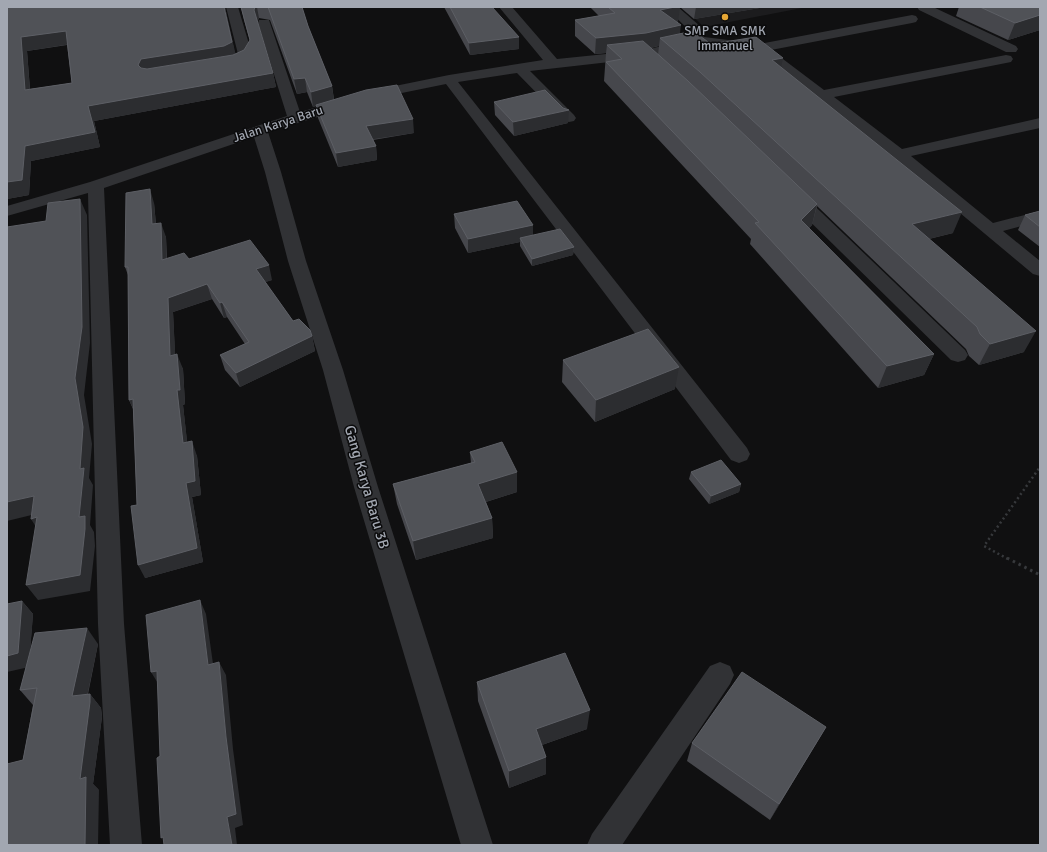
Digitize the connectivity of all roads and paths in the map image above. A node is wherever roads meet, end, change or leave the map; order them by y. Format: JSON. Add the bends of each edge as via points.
{"nodes":[{"id":1,"x":232,"y":7,"type":"edge"},
{"id":2,"x":505,"y":7,"type":"edge"},
{"id":3,"x":671,"y":7,"type":"edge"},
{"id":4,"x":923,"y":7,"type":"edge"},
{"id":5,"x":912,"y":19,"type":"dead end"},
{"id":6,"x":264,"y":23,"type":"dead end"},
{"id":7,"x":696,"y":40,"type":"junction"},
{"id":8,"x":760,"y":48,"type":"junction"},
{"id":9,"x":553,"y":63,"type":"junction"},
{"id":10,"x":209,"y":68,"type":"edge"},
{"id":11,"x":521,"y":68,"type":"junction"},
{"id":12,"x":449,"y":79,"type":"junction"},
{"id":13,"x":822,"y":95,"type":"junction"},
{"id":14,"x":295,"y":118,"type":"junction"},
{"id":15,"x":569,"y":118,"type":"edge"},
{"id":16,"x":1040,"y":123,"type":"edge"},
{"id":17,"x":259,"y":129,"type":"junction"},
{"id":18,"x":898,"y":154,"type":"junction"},
{"id":19,"x":782,"y":184,"type":"edge"},
{"id":20,"x":96,"y":185,"type":"junction"},
{"id":21,"x":7,"y":212,"type":"edge"},
{"id":22,"x":1040,"y":216,"type":"edge"},
{"id":23,"x":990,"y":229,"type":"junction"},
{"id":24,"x":1040,"y":270,"type":"edge"},
{"id":25,"x":958,"y":355,"type":"dead end"},
{"id":26,"x":739,"y":454,"type":"dead end"},
{"id":27,"x":1040,"y":466,"type":"edge"},
{"id":28,"x":1040,"y":574,"type":"edge"},
{"id":29,"x":720,"y":675,"type":"dead end"},
{"id":30,"x":126,"y":845,"type":"edge"},
{"id":31,"x":477,"y":845,"type":"edge"},
{"id":32,"x":603,"y":845,"type":"edge"}],
"edges":[{"from":1,"to":10,"type":"street","via":[[245,54],[238,62]]},
{"from":2,"to":9,"type":"street"},
{"from":3,"to":7,"type":"street","via":[[696,30]]},
{"from":4,"to":13,"type":"street","via":[[1009,54]]},
{"from":5,"to":8,"type":"street"},
{"from":6,"to":14,"type":"street"},
{"from":7,"to":8,"type":"street"},
{"from":7,"to":9,"type":"street","name":"Jalan Karya Baru","via":[[651,59]]},
{"from":8,"to":13,"type":"street"},
{"from":9,"to":11,"type":"street","name":"Jalan Karya Baru"},
{"from":11,"to":12,"type":"street","name":"Jalan Karya Baru"},
{"from":11,"to":15,"type":"street"},
{"from":12,"to":14,"type":"street","name":"Jalan Karya Baru","via":[[385,92]]},
{"from":12,"to":26,"type":"street"},
{"from":13,"to":18,"type":"street"},
{"from":14,"to":17,"type":"street","name":"Jalan Karya Baru"},
{"from":16,"to":18,"type":"street"},
{"from":17,"to":20,"type":"street","name":"Jalan Karya Baru"},
{"from":17,"to":31,"type":"street","name":"Gang Karya Baru 3B","via":[[297,261],[333,370],[366,487]]},
{"from":18,"to":23,"type":"street"},
{"from":19,"to":25,"type":"street"},
{"from":20,"to":21,"type":"street","name":"Jalan Karya Baru"},
{"from":20,"to":30,"type":"street","via":[[111,624]]},
{"from":22,"to":23,"type":"street"},
{"from":23,"to":24,"type":"street"},
{"from":27,"to":28,"type":"path","via":[[984,546]]},
{"from":29,"to":32,"type":"street"}]}
